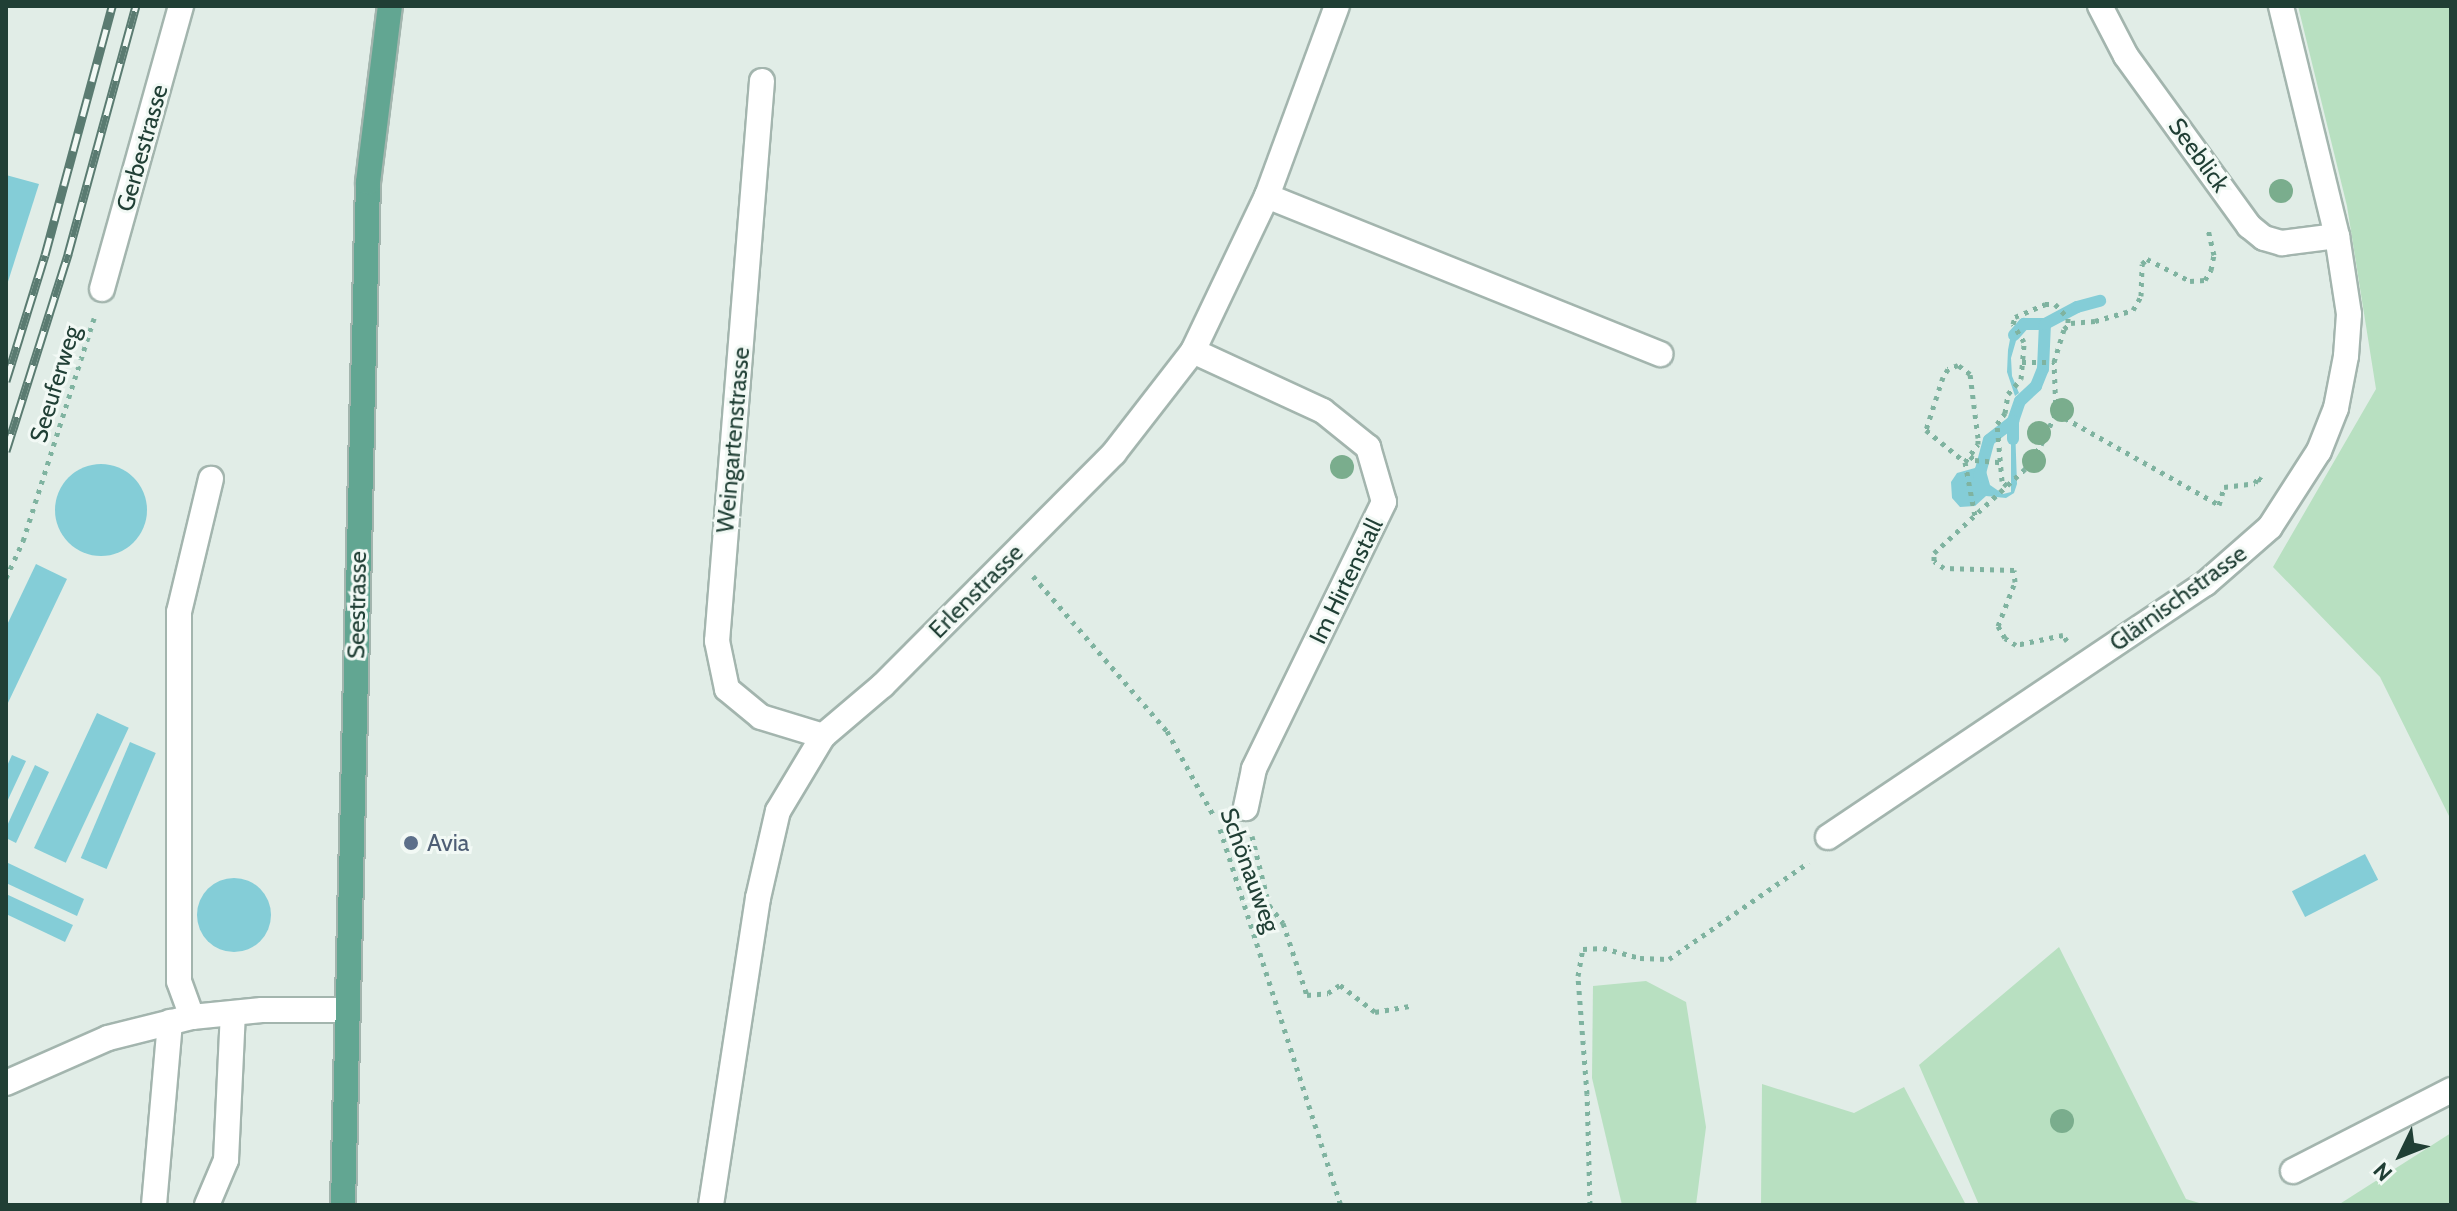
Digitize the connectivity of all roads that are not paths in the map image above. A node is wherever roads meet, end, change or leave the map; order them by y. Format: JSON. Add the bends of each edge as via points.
{"nodes":[{"id":1,"x":181,"y":6,"type":"edge"},
{"id":2,"x":390,"y":6,"type":"edge"},
{"id":3,"x":1337,"y":6,"type":"edge"},
{"id":4,"x":2100,"y":6,"type":"edge"},
{"id":5,"x":2281,"y":6,"type":"edge"},
{"id":6,"x":762,"y":81,"type":"dead end"},
{"id":7,"x":1267,"y":196,"type":"junction"},
{"id":8,"x":2337,"y":236,"type":"junction"},
{"id":9,"x":102,"y":289,"type":"road end"},
{"id":10,"x":1193,"y":351,"type":"junction"},
{"id":11,"x":1661,"y":354,"type":"dead end"},
{"id":12,"x":211,"y":479,"type":"dead end"},
{"id":13,"x":823,"y":736,"type":"junction"},
{"id":14,"x":1246,"y":808,"type":"road end"},
{"id":15,"x":1828,"y":837,"type":"dead end"},
{"id":16,"x":347,"y":1010,"type":"junction"},
{"id":17,"x":233,"y":1013,"type":"junction"},
{"id":18,"x":181,"y":1020,"type":"junction"},
{"id":19,"x":6,"y":1083,"type":"edge"},
{"id":20,"x":2451,"y":1090,"type":"edge"},
{"id":21,"x":2293,"y":1171,"type":"dead end"},
{"id":22,"x":154,"y":1205,"type":"edge"},
{"id":23,"x":207,"y":1205,"type":"edge"},
{"id":24,"x":343,"y":1205,"type":"edge"},
{"id":25,"x":711,"y":1205,"type":"edge"}],
"edges":[{"from":1,"to":9,"type":"street","name":"Gerbestrasse"},
{"from":2,"to":16,"type":"main road","name":"Seestrasse","via":[[368,182]]},
{"from":3,"to":7,"type":"street","name":"Erlenstrasse"},
{"from":4,"to":8,"type":"street","name":"Seeblick","via":[[2126,56],[2249,226],[2282,243]]},
{"from":5,"to":8,"type":"street","name":"Glärnischstrasse"},
{"from":6,"to":13,"type":"street","name":"Weingartenstrasse","via":[[717,641],[727,689],[761,717]]},
{"from":7,"to":10,"type":"street","name":"Erlenstrasse"},
{"from":7,"to":11,"type":"street"},
{"from":8,"to":15,"type":"street","name":"Glärnischstrasse","via":[[2349,314],[2336,408],[2319,451],[2270,527],[2205,584]]},
{"from":10,"to":13,"type":"street","name":"Erlenstrasse","via":[[1114,453],[883,685]]},
{"from":10,"to":14,"type":"street","name":"Im Hirtenstall","via":[[1323,411],[1368,447],[1384,502],[1254,769]]},
{"from":12,"to":18,"type":"street","via":[[179,612]]},
{"from":13,"to":25,"type":"street","name":"Erlenstrasse","via":[[778,811],[758,898]]},
{"from":16,"to":17,"type":"street"},
{"from":16,"to":24,"type":"main road","name":"Seestrasse"},
{"from":17,"to":18,"type":"street"},
{"from":17,"to":23,"type":"street","via":[[226,1160]]},
{"from":18,"to":19,"type":"street","via":[[108,1038]]},
{"from":18,"to":22,"type":"street"},
{"from":20,"to":21,"type":"street"}]}
